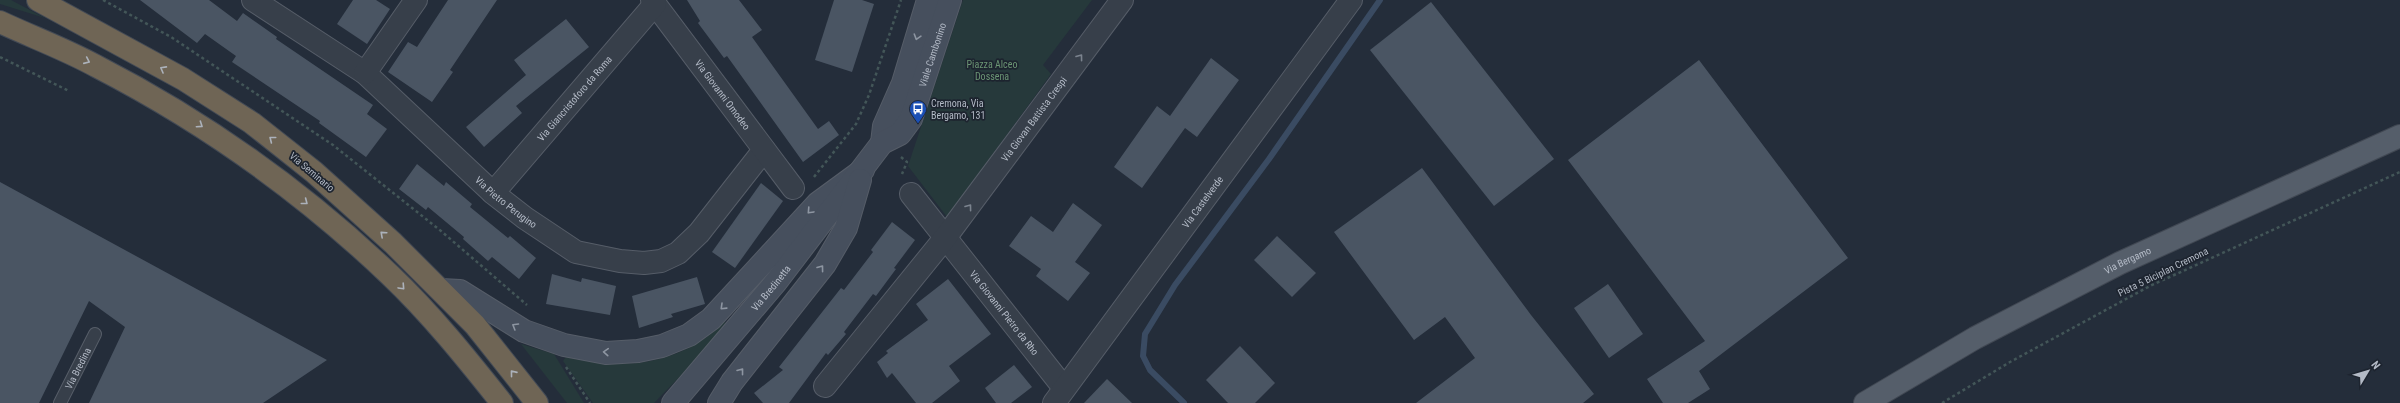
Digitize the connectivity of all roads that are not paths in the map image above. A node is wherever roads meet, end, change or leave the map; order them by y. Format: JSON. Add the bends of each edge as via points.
{"nodes":[{"id":1,"x":38,"y":0,"type":"edge"},
{"id":2,"x":253,"y":0,"type":"edge"},
{"id":3,"x":416,"y":0,"type":"edge"},
{"id":4,"x":928,"y":0,"type":"edge"},
{"id":5,"x":950,"y":0,"type":"edge"},
{"id":6,"x":1122,"y":0,"type":"edge"},
{"id":7,"x":1351,"y":0,"type":"edge"},
{"id":8,"x":653,"y":2,"type":"edge"},
{"id":9,"x":0,"y":22,"type":"edge"},
{"id":10,"x":0,"y":33,"type":"edge"},
{"id":11,"x":67,"y":52,"type":"junction"},
{"id":12,"x":365,"y":74,"type":"junction"},
{"id":13,"x":2400,"y":136,"type":"edge"},
{"id":14,"x":882,"y":143,"type":"junction"},
{"id":15,"x":764,"y":150,"type":"junction"},
{"id":16,"x":863,"y":170,"type":"junction"},
{"id":17,"x":793,"y":188,"type":"dead end"},
{"id":18,"x":493,"y":193,"type":"junction"},
{"id":19,"x":911,"y":194,"type":"dead end"},
{"id":20,"x":945,"y":238,"type":"junction"},
{"id":21,"x":441,"y":290,"type":"junction"},
{"id":22,"x":95,"y":334,"type":"dead end"},
{"id":23,"x":825,"y":386,"type":"dead end"},
{"id":24,"x":1059,"y":396,"type":"edge"},
{"id":25,"x":60,"y":403,"type":"edge"},
{"id":26,"x":502,"y":403,"type":"edge"},
{"id":27,"x":537,"y":403,"type":"edge"},
{"id":28,"x":673,"y":403,"type":"edge"},
{"id":29,"x":719,"y":403,"type":"edge"},
{"id":30,"x":1865,"y":403,"type":"edge"}],
"edges":[{"from":21,"to":1,"type":"highway","name":"Via Seminario","one_way":true,"via":[[314,172],[252,123],[183,80]]},
{"from":2,"to":12,"type":"street","name":"Via Pietro Perugino"},
{"from":3,"to":12,"type":"street"},
{"from":4,"to":14,"type":"street","name":"Viale Cambonino","one_way":true,"via":[[903,83],[884,126]]},
{"from":5,"to":14,"type":"street","name":"Viale Cambonino","via":[[911,119],[900,134]]},
{"from":20,"to":6,"type":"street","name":"Via Giovan Battista Crespi","one_way":true},
{"from":7,"to":24,"type":"street","name":"Via Castelverde"},
{"from":8,"to":15,"type":"street","name":"Via Giovanni Omodeo"},
{"from":8,"to":18,"type":"street","name":"Via Giancristoforo da Roma"},
{"from":9,"to":11,"type":"highway"},
{"from":10,"to":11,"type":"lane"},
{"from":11,"to":26,"type":"highway","one_way":true,"via":[[96,65],[196,122],[248,158],[345,233],[428,314]]},
{"from":12,"to":18,"type":"street","name":"Via Pietro Perugino"},
{"from":13,"to":30,"type":"main road","name":"Via Bergamo","via":[[2120,263],[1975,338]]},
{"from":14,"to":16,"type":"street","name":"Viale Cambonino"},
{"from":15,"to":17,"type":"street","name":"Via Giovanni Omodeo"},
{"from":15,"to":18,"type":"street","name":"Via Pietro Perugino","via":[[699,233],[678,253],[661,261],[620,261],[576,252]]},
{"from":16,"to":21,"type":"street","one_way":true,"via":[[818,203],[711,319],[689,335],[662,346],[606,353],[564,345],[524,331],[460,291]]},
{"from":16,"to":28,"type":"street","name":"Via Bredinetta","via":[[776,282]]},
{"from":29,"to":16,"type":"street","one_way":true,"via":[[732,382],[828,258],[846,228]]},
{"from":19,"to":20,"type":"street","name":"Via Giovanni Pietro da Rho"},
{"from":20,"to":23,"type":"street"},
{"from":20,"to":24,"type":"street","name":"Via Giovanni Pietro da Rho"},
{"from":27,"to":21,"type":"highway","name":"Via Seminario","one_way":true,"via":[[475,325]]},
{"from":22,"to":25,"type":"lane","name":"Via Bredina"}]}
